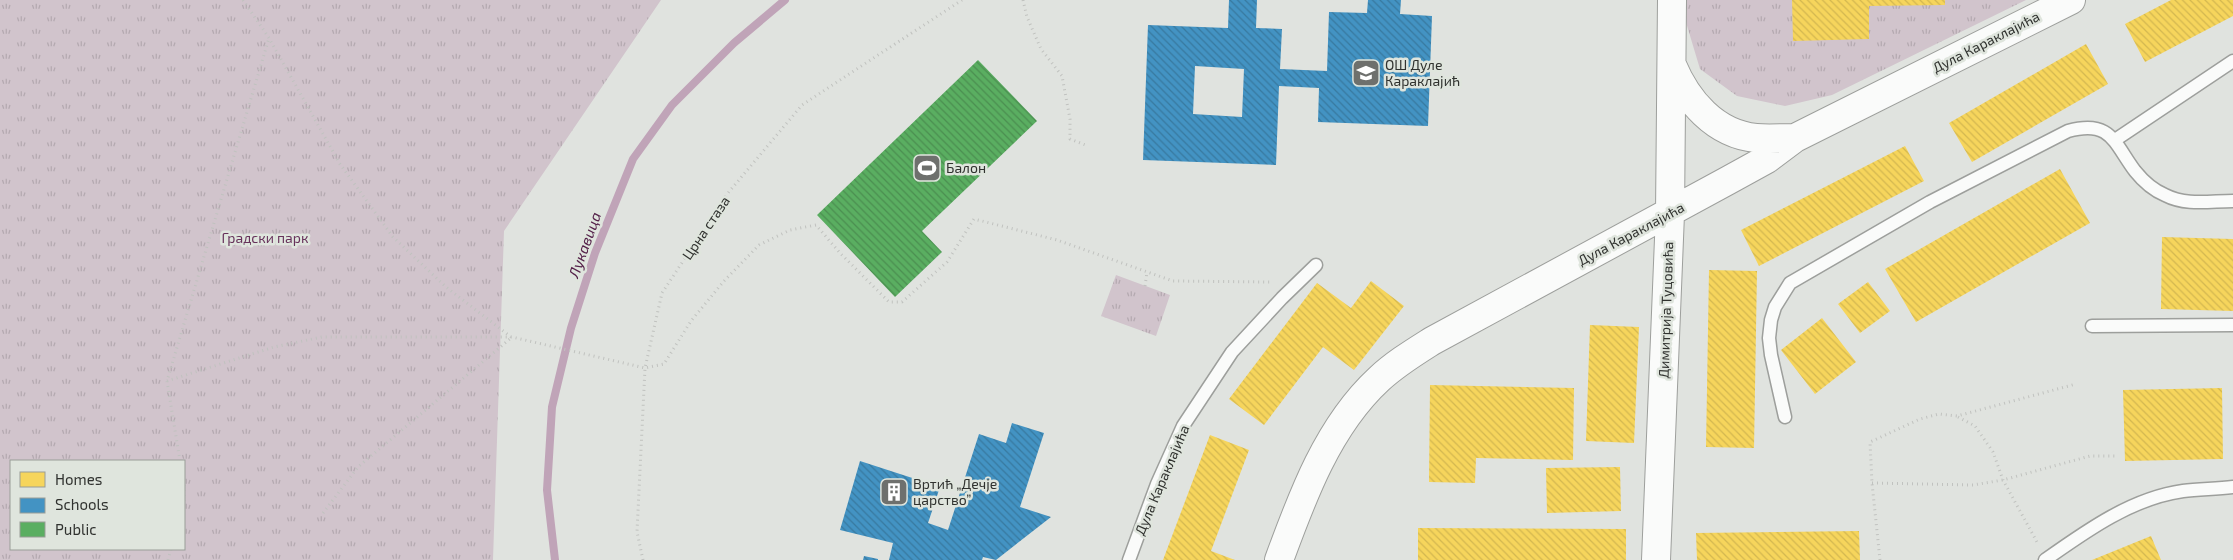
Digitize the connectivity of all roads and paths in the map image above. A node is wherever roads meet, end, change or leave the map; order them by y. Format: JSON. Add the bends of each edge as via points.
{"nodes":[{"id":1,"x":243,"y":0,"type":"edge"},
{"id":2,"x":962,"y":0,"type":"edge"},
{"id":3,"x":1023,"y":0,"type":"edge"},
{"id":4,"x":1672,"y":0,"type":"edge"},
{"id":5,"x":2071,"y":0,"type":"edge"},
{"id":6,"x":269,"y":38,"type":"junction"},
{"id":7,"x":2233,"y":61,"type":"edge"},
{"id":8,"x":1670,"y":62,"type":"junction"},
{"id":9,"x":1795,"y":138,"type":"junction"},
{"id":10,"x":2115,"y":140,"type":"junction"},
{"id":11,"x":1088,"y":146,"type":"dead end"},
{"id":12,"x":2233,"y":201,"type":"edge"},
{"id":13,"x":1670,"y":214,"type":"junction"},
{"id":14,"x":1316,"y":265,"type":"dead end"},
{"id":15,"x":1147,"y":272,"type":"junction"},
{"id":16,"x":1298,"y":283,"type":"junction"},
{"id":17,"x":1145,"y":286,"type":"dead end"},
{"id":18,"x":2233,"y":325,"type":"edge"},
{"id":19,"x":2092,"y":326,"type":"dead end"},
{"id":20,"x":512,"y":337,"type":"junction"},
{"id":21,"x":645,"y":368,"type":"junction"},
{"id":22,"x":167,"y":381,"type":"junction"},
{"id":23,"x":2076,"y":384,"type":"dead end"},
{"id":24,"x":1957,"y":416,"type":"junction"},
{"id":25,"x":1785,"y":417,"type":"dead end"},
{"id":26,"x":2118,"y":456,"type":"dead end"},
{"id":27,"x":180,"y":460,"type":"edge"},
{"id":28,"x":2003,"y":480,"type":"junction"},
{"id":29,"x":1872,"y":483,"type":"junction"},
{"id":30,"x":2233,"y":488,"type":"edge"},
{"id":31,"x":322,"y":513,"type":"dead end"},
{"id":32,"x":643,"y":560,"type":"edge"},
{"id":33,"x":1130,"y":560,"type":"edge"},
{"id":34,"x":1279,"y":560,"type":"edge"},
{"id":35,"x":1656,"y":560,"type":"edge"},
{"id":36,"x":1880,"y":560,"type":"edge"},
{"id":37,"x":2046,"y":560,"type":"edge"}],
"edges":[{"from":1,"to":6,"type":"path"},
{"from":2,"to":21,"type":"path","name":"Црна стаза","via":[[802,105],[728,193],[662,293]]},
{"from":3,"to":11,"type":"path","via":[[1041,49],[1062,76],[1070,119],[1070,139]]},
{"from":4,"to":8,"type":"street","name":"Димитрија Туцовића"},
{"from":5,"to":9,"type":"street","name":"Дула Караклајића"},
{"from":6,"to":20,"type":"path","via":[[340,164],[393,237],[446,287]]},
{"from":6,"to":22,"type":"path"},
{"from":7,"to":10,"type":"lane"},
{"from":8,"to":9,"type":"street","via":[[1690,99],[1720,127],[1754,138]]},
{"from":8,"to":13,"type":"street","name":"Димитрија Туцовића"},
{"from":9,"to":13,"type":"street","name":"Дула Караклајића","via":[[1767,159]]},
{"from":10,"to":12,"type":"lane","via":[[2143,180],[2167,196],[2197,203]]},
{"from":10,"to":25,"type":"lane","via":[[2110,134],[2093,128],[2068,131],[1930,202],[1790,283],[1775,307],[1769,338]]},
{"from":13,"to":34,"type":"street","name":"Дула Караклајића","via":[[1432,341],[1379,379],[1349,414],[1321,460]]},
{"from":13,"to":35,"type":"street","name":"Димитрија Туцовића"},
{"from":14,"to":16,"type":"lane","name":"Дула Караклајића"},
{"from":15,"to":16,"type":"path","via":[[1174,282]]},
{"from":15,"to":17,"type":"path"},
{"from":15,"to":21,"type":"path","via":[[1057,240],[974,219],[947,262],[902,302],[889,302],[816,225],[790,230],[759,245],[690,321],[664,364]]},
{"from":16,"to":33,"type":"lane","name":"Дула Караклајића","via":[[1232,352],[1183,426],[1157,484]]},
{"from":18,"to":19,"type":"lane"},
{"from":20,"to":21,"type":"path"},
{"from":20,"to":22,"type":"path","via":[[322,337],[274,347]]},
{"from":20,"to":31,"type":"path","via":[[358,467]]},
{"from":21,"to":32,"type":"path","name":"Црна стаза","via":[[637,532]]},
{"from":22,"to":27,"type":"path"},
{"from":23,"to":24,"type":"path"},
{"from":24,"to":28,"type":"path","via":[[1975,426],[1993,452]]},
{"from":24,"to":29,"type":"path","via":[[1939,414],[1920,419],[1870,442]]},
{"from":26,"to":28,"type":"path","via":[[2090,456]]},
{"from":28,"to":29,"type":"path","via":[[1973,485]]},
{"from":28,"to":37,"type":"path"},
{"from":29,"to":36,"type":"path"},
{"from":30,"to":37,"type":"lane","via":[[2182,491],[2153,498],[2108,519]]}]}
